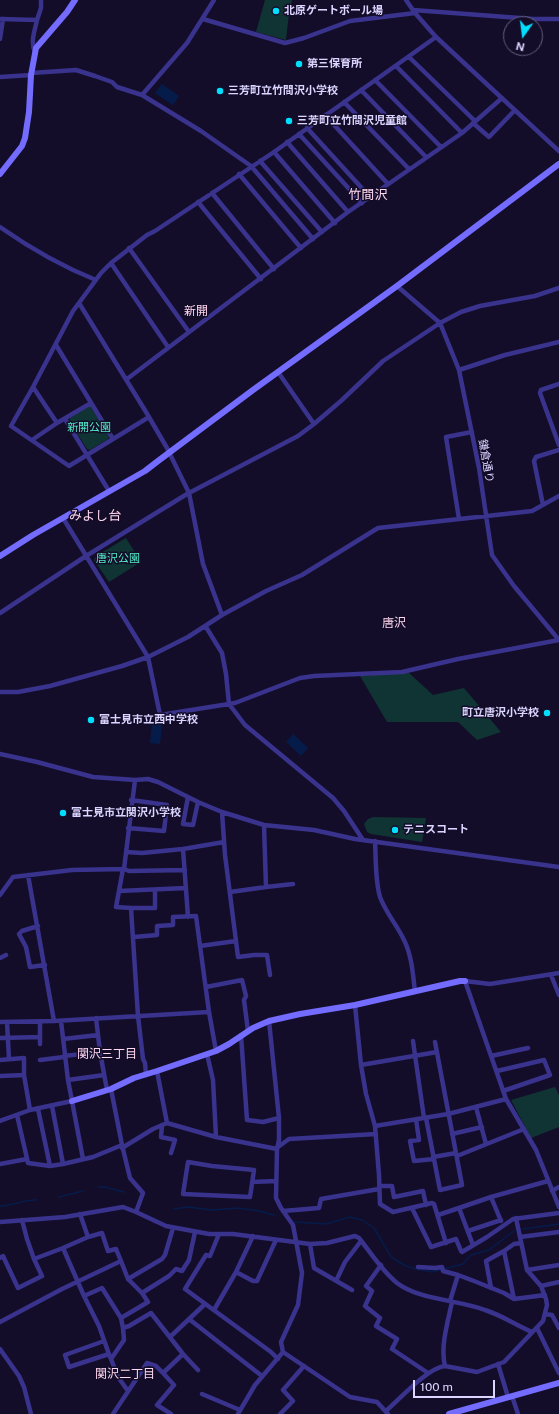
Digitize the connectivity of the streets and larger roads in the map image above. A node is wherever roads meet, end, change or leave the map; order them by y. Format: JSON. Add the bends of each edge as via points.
{"nodes":[{"id":1,"x":41,"y":0,"type":"edge"},
{"id":2,"x":75,"y":0,"type":"edge"},
{"id":3,"x":214,"y":0,"type":"edge"},
{"id":4,"x":406,"y":0,"type":"edge"},
{"id":5,"x":414,"y":11,"type":"junction"},
{"id":6,"x":2,"y":19,"type":"edge"},
{"id":7,"x":203,"y":19,"type":"junction"},
{"id":8,"x":559,"y":19,"type":"edge"},
{"id":9,"x":37,"y":20,"type":"junction"},
{"id":10,"x":436,"y":37,"type":"junction"},
{"id":11,"x":0,"y":39,"type":"edge"},
{"id":12,"x":35,"y":52,"type":"junction"},
{"id":13,"x":409,"y":58,"type":"junction"},
{"id":14,"x":396,"y":66,"type":"junction"},
{"id":15,"x":31,"y":74,"type":"junction"},
{"id":16,"x":0,"y":77,"type":"edge"},
{"id":17,"x":375,"y":80,"type":"junction"},
{"id":18,"x":362,"y":90,"type":"junction"},
{"id":19,"x":142,"y":95,"type":"junction"},
{"id":20,"x":502,"y":98,"type":"junction"},
{"id":21,"x":344,"y":102,"type":"junction"},
{"id":22,"x":515,"y":110,"type":"junction"},
{"id":23,"x":325,"y":115,"type":"junction"},
{"id":24,"x":474,"y":122,"type":"junction"},
{"id":25,"x":307,"y":128,"type":"junction"},
{"id":26,"x":462,"y":132,"type":"junction"},
{"id":27,"x":299,"y":134,"type":"junction"},
{"id":28,"x":287,"y":142,"type":"junction"},
{"id":29,"x":441,"y":147,"type":"junction"},
{"id":30,"x":559,"y":151,"type":"edge"},
{"id":31,"x":274,"y":152,"type":"junction"},
{"id":32,"x":426,"y":157,"type":"junction"},
{"id":33,"x":260,"y":161,"type":"junction"},
{"id":34,"x":559,"y":164,"type":"edge"},
{"id":35,"x":251,"y":166,"type":"junction"},
{"id":36,"x":409,"y":169,"type":"junction"},
{"id":37,"x":0,"y":174,"type":"edge"},
{"id":38,"x":239,"y":174,"type":"junction"},
{"id":39,"x":388,"y":184,"type":"junction"},
{"id":40,"x":212,"y":192,"type":"junction"},
{"id":41,"x":370,"y":197,"type":"junction"},
{"id":42,"x":198,"y":202,"type":"junction"},
{"id":43,"x":362,"y":203,"type":"junction"},
{"id":44,"x":348,"y":212,"type":"junction"},
{"id":45,"x":335,"y":223,"type":"junction"},
{"id":46,"x":0,"y":227,"type":"edge"},
{"id":47,"x":322,"y":232,"type":"junction"},
{"id":48,"x":313,"y":239,"type":"junction"},
{"id":49,"x":129,"y":248,"type":"junction"},
{"id":50,"x":301,"y":248,"type":"junction"},
{"id":51,"x":111,"y":262,"type":"junction"},
{"id":52,"x":274,"y":269,"type":"junction"},
{"id":53,"x":261,"y":279,"type":"junction"},
{"id":54,"x":96,"y":280,"type":"junction"},
{"id":55,"x":396,"y":286,"type":"junction"},
{"id":56,"x":559,"y":288,"type":"edge"},
{"id":57,"x":79,"y":303,"type":"junction"},
{"id":58,"x":440,"y":323,"type":"junction"},
{"id":59,"x":189,"y":332,"type":"junction"},
{"id":60,"x":559,"y":342,"type":"edge"},
{"id":61,"x":56,"y":345,"type":"junction"},
{"id":62,"x":168,"y":347,"type":"junction"},
{"id":63,"x":459,"y":370,"type":"junction"},
{"id":64,"x":278,"y":372,"type":"junction"},
{"id":65,"x":127,"y":379,"type":"junction"},
{"id":66,"x":559,"y":384,"type":"edge"},
{"id":67,"x":33,"y":387,"type":"junction"},
{"id":68,"x":91,"y":403,"type":"junction"},
{"id":69,"x":149,"y":417,"type":"junction"},
{"id":70,"x":65,"y":419,"type":"junction"},
{"id":71,"x":57,"y":423,"type":"junction"},
{"id":72,"x":314,"y":424,"type":"junction"},
{"id":73,"x":472,"y":432,"type":"junction"},
{"id":74,"x":113,"y":439,"type":"junction"},
{"id":75,"x":32,"y":440,"type":"junction"},
{"id":76,"x":559,"y":445,"type":"edge"},
{"id":77,"x":559,"y":450,"type":"edge"},
{"id":78,"x":169,"y":453,"type":"junction"},
{"id":79,"x":88,"y":455,"type":"junction"},
{"id":80,"x":109,"y":491,"type":"junction"},
{"id":81,"x":189,"y":493,"type":"junction"},
{"id":82,"x":559,"y":496,"type":"edge"},
{"id":83,"x":543,"y":505,"type":"junction"},
{"id":84,"x":486,"y":517,"type":"junction"},
{"id":85,"x":62,"y":518,"type":"junction"},
{"id":86,"x":459,"y":519,"type":"junction"},
{"id":87,"x":0,"y":556,"type":"edge"},
{"id":88,"x":86,"y":556,"type":"junction"},
{"id":89,"x":0,"y":613,"type":"edge"},
{"id":90,"x":222,"y":615,"type":"junction"},
{"id":91,"x":206,"y":626,"type":"junction"},
{"id":92,"x":559,"y":640,"type":"edge"},
{"id":93,"x":148,"y":657,"type":"junction"},
{"id":94,"x":0,"y":692,"type":"edge"},
{"id":95,"x":229,"y":704,"type":"junction"},
{"id":96,"x":0,"y":754,"type":"edge"},
{"id":97,"x":135,"y":780,"type":"junction"},
{"id":98,"x":188,"y":797,"type":"junction"},
{"id":99,"x":132,"y":800,"type":"junction"},
{"id":100,"x":198,"y":802,"type":"junction"},
{"id":101,"x":222,"y":812,"type":"junction"},
{"id":102,"x":264,"y":825,"type":"junction"},
{"id":103,"x":128,"y":828,"type":"junction"},
{"id":104,"x":363,"y":840,"type":"junction"},
{"id":105,"x":374,"y":841,"type":"junction"},
{"id":106,"x":224,"y":842,"type":"junction"},
{"id":107,"x":183,"y":849,"type":"junction"},
{"id":108,"x":126,"y":852,"type":"junction"},
{"id":109,"x":559,"y":867,"type":"edge"},
{"id":110,"x":124,"y":869,"type":"junction"},
{"id":111,"x":185,"y":870,"type":"junction"},
{"id":112,"x":28,"y":875,"type":"junction"},
{"id":113,"x":293,"y":884,"type":"dead end"},
{"id":114,"x":266,"y":887,"type":"junction"},
{"id":115,"x":186,"y":888,"type":"junction"},
{"id":116,"x":155,"y":890,"type":"junction"},
{"id":117,"x":119,"y":891,"type":"junction"},
{"id":118,"x":230,"y":892,"type":"junction"},
{"id":119,"x":0,"y":895,"type":"edge"},
{"id":120,"x":131,"y":908,"type":"junction"},
{"id":121,"x":188,"y":917,"type":"junction"},
{"id":122,"x":38,"y":926,"type":"junction"},
{"id":123,"x":134,"y":937,"type":"junction"},
{"id":124,"x":236,"y":942,"type":"junction"},
{"id":125,"x":200,"y":946,"type":"junction"},
{"id":126,"x":6,"y":955,"type":"dead end"},
{"id":127,"x":0,"y":958,"type":"edge"},
{"id":128,"x":45,"y":965,"type":"junction"},
{"id":129,"x":559,"y":973,"type":"edge"},
{"id":130,"x":270,"y":975,"type":"dead end"},
{"id":131,"x":551,"y":975,"type":"junction"},
{"id":132,"x":465,"y":981,"type":"junction"},
{"id":133,"x":206,"y":987,"type":"junction"},
{"id":134,"x":415,"y":992,"type":"junction"},
{"id":135,"x":559,"y":995,"type":"edge"},
{"id":136,"x":355,"y":1005,"type":"junction"},
{"id":137,"x":209,"y":1012,"type":"junction"},
{"id":138,"x":138,"y":1016,"type":"junction"},
{"id":139,"x":96,"y":1018,"type":"junction"},
{"id":140,"x":61,"y":1020,"type":"junction"},
{"id":141,"x":54,"y":1021,"type":"junction"},
{"id":142,"x":269,"y":1021,"type":"junction"},
{"id":143,"x":0,"y":1022,"type":"edge"},
{"id":144,"x":7,"y":1022,"type":"junction"},
{"id":145,"x":40,"y":1022,"type":"junction"},
{"id":146,"x":248,"y":1031,"type":"junction"},
{"id":147,"x":98,"y":1035,"type":"junction"},
{"id":148,"x":241,"y":1035,"type":"junction"},
{"id":149,"x":40,"y":1037,"type":"junction"},
{"id":150,"x":0,"y":1038,"type":"edge"},
{"id":151,"x":8,"y":1038,"type":"junction"},
{"id":152,"x":63,"y":1039,"type":"junction"},
{"id":153,"x":413,"y":1041,"type":"dead end"},
{"id":154,"x":435,"y":1042,"type":"dead end"},
{"id":155,"x":40,"y":1044,"type":"dead end"},
{"id":156,"x":528,"y":1048,"type":"dead end"},
{"id":157,"x":216,"y":1051,"type":"junction"},
{"id":158,"x":100,"y":1052,"type":"junction"},
{"id":159,"x":437,"y":1052,"type":"junction"},
{"id":160,"x":207,"y":1054,"type":"junction"},
{"id":161,"x":64,"y":1056,"type":"junction"},
{"id":162,"x":415,"y":1056,"type":"junction"},
{"id":163,"x":492,"y":1056,"type":"junction"},
{"id":164,"x":8,"y":1059,"type":"junction"},
{"id":165,"x":0,"y":1060,"type":"edge"},
{"id":166,"x":40,"y":1060,"type":"dead end"},
{"id":167,"x":361,"y":1065,"type":"junction"},
{"id":168,"x":497,"y":1071,"type":"junction"},
{"id":169,"x":157,"y":1072,"type":"junction"},
{"id":170,"x":24,"y":1075,"type":"junction"},
{"id":171,"x":104,"y":1075,"type":"junction"},
{"id":172,"x":146,"y":1075,"type":"junction"},
{"id":173,"x":0,"y":1076,"type":"edge"},
{"id":174,"x":68,"y":1080,"type":"junction"},
{"id":175,"x":109,"y":1090,"type":"junction"},
{"id":176,"x":503,"y":1091,"type":"junction"},
{"id":177,"x":506,"y":1099,"type":"junction"},
{"id":178,"x":72,"y":1101,"type":"junction"},
{"id":179,"x":52,"y":1106,"type":"junction"},
{"id":180,"x":476,"y":1107,"type":"junction"},
{"id":181,"x":38,"y":1109,"type":"junction"},
{"id":182,"x":30,"y":1110,"type":"junction"},
{"id":183,"x":448,"y":1114,"type":"junction"},
{"id":184,"x":17,"y":1115,"type":"junction"},
{"id":185,"x":279,"y":1118,"type":"junction"},
{"id":186,"x":425,"y":1118,"type":"junction"},
{"id":187,"x":416,"y":1119,"type":"junction"},
{"id":188,"x":0,"y":1121,"type":"edge"},
{"id":189,"x":164,"y":1124,"type":"junction"},
{"id":190,"x":375,"y":1126,"type":"junction"},
{"id":191,"x":482,"y":1127,"type":"junction"},
{"id":192,"x":524,"y":1129,"type":"junction"},
{"id":193,"x":376,"y":1134,"type":"junction"},
{"id":194,"x":452,"y":1134,"type":"junction"},
{"id":195,"x":216,"y":1138,"type":"junction"},
{"id":196,"x":486,"y":1144,"type":"junction"},
{"id":197,"x":122,"y":1147,"type":"junction"},
{"id":198,"x":278,"y":1148,"type":"junction"},
{"id":199,"x":172,"y":1153,"type":"dead end"},
{"id":200,"x":456,"y":1154,"type":"junction"},
{"id":201,"x":434,"y":1158,"type":"junction"},
{"id":202,"x":83,"y":1159,"type":"junction"},
{"id":203,"x":27,"y":1160,"type":"junction"},
{"id":204,"x":0,"y":1164,"type":"edge"},
{"id":205,"x":62,"y":1164,"type":"junction"},
{"id":206,"x":50,"y":1166,"type":"junction"},
{"id":207,"x":548,"y":1180,"type":"junction"},
{"id":208,"x":276,"y":1181,"type":"junction"},
{"id":209,"x":252,"y":1182,"type":"junction"},
{"id":210,"x":559,"y":1187,"type":"edge"},
{"id":211,"x":380,"y":1188,"type":"junction"},
{"id":212,"x":552,"y":1191,"type":"junction"},
{"id":213,"x":491,"y":1197,"type":"junction"},
{"id":214,"x":426,"y":1205,"type":"junction"},
{"id":215,"x":559,"y":1206,"type":"edge"},
{"id":216,"x":412,"y":1208,"type":"junction"},
{"id":217,"x":460,"y":1208,"type":"junction"},
{"id":218,"x":283,"y":1211,"type":"junction"},
{"id":219,"x":136,"y":1212,"type":"junction"},
{"id":220,"x":559,"y":1213,"type":"edge"},
{"id":221,"x":80,"y":1214,"type":"junction"},
{"id":222,"x":438,"y":1215,"type":"junction"},
{"id":223,"x":516,"y":1218,"type":"junction"},
{"id":224,"x":22,"y":1220,"type":"junction"},
{"id":225,"x":501,"y":1220,"type":"junction"},
{"id":226,"x":0,"y":1222,"type":"edge"},
{"id":227,"x":504,"y":1226,"type":"junction"},
{"id":228,"x":173,"y":1228,"type":"junction"},
{"id":229,"x":468,"y":1231,"type":"junction"},
{"id":230,"x":195,"y":1232,"type":"junction"},
{"id":231,"x":559,"y":1232,"type":"edge"},
{"id":232,"x":219,"y":1234,"type":"junction"},
{"id":233,"x":253,"y":1236,"type":"junction"},
{"id":234,"x":88,"y":1237,"type":"junction"},
{"id":235,"x":520,"y":1237,"type":"junction"},
{"id":236,"x":276,"y":1240,"type":"junction"},
{"id":237,"x":361,"y":1241,"type":"junction"},
{"id":238,"x":296,"y":1242,"type":"junction"},
{"id":239,"x":446,"y":1243,"type":"junction"},
{"id":240,"x":522,"y":1243,"type":"junction"},
{"id":241,"x":310,"y":1244,"type":"junction"},
{"id":242,"x":474,"y":1245,"type":"junction"},
{"id":243,"x":63,"y":1248,"type":"junction"},
{"id":244,"x":504,"y":1251,"type":"junction"},
{"id":245,"x":0,"y":1258,"type":"edge"},
{"id":246,"x":34,"y":1259,"type":"junction"},
{"id":247,"x":121,"y":1261,"type":"junction"},
{"id":248,"x":381,"y":1265,"type":"junction"},
{"id":249,"x":559,"y":1265,"type":"edge"},
{"id":250,"x":418,"y":1267,"type":"dead end"},
{"id":251,"x":528,"y":1270,"type":"junction"},
{"id":252,"x":236,"y":1272,"type":"junction"},
{"id":253,"x":458,"y":1275,"type":"junction"},
{"id":254,"x":128,"y":1279,"type":"junction"},
{"id":255,"x":336,"y":1281,"type":"junction"},
{"id":256,"x":77,"y":1282,"type":"junction"},
{"id":257,"x":559,"y":1282,"type":"edge"},
{"id":258,"x":541,"y":1286,"type":"junction"},
{"id":259,"x":491,"y":1288,"type":"junction"},
{"id":260,"x":352,"y":1290,"type":"dead end"},
{"id":261,"x":142,"y":1293,"type":"junction"},
{"id":262,"x":545,"y":1295,"type":"junction"},
{"id":263,"x":84,"y":1296,"type":"junction"},
{"id":264,"x":514,"y":1299,"type":"junction"},
{"id":265,"x":451,"y":1302,"type":"junction"},
{"id":266,"x":205,"y":1304,"type":"junction"},
{"id":267,"x":214,"y":1310,"type":"junction"},
{"id":268,"x":545,"y":1314,"type":"junction"},
{"id":269,"x":121,"y":1318,"type":"junction"},
{"id":270,"x":189,"y":1319,"type":"junction"},
{"id":271,"x":0,"y":1322,"type":"edge"},
{"id":272,"x":123,"y":1328,"type":"junction"},
{"id":273,"x":537,"y":1328,"type":"junction"},
{"id":274,"x":559,"y":1328,"type":"edge"},
{"id":275,"x":532,"y":1332,"type":"junction"},
{"id":276,"x":170,"y":1337,"type":"junction"},
{"id":277,"x":104,"y":1341,"type":"junction"},
{"id":278,"x":0,"y":1349,"type":"edge"},
{"id":279,"x":283,"y":1352,"type":"junction"},
{"id":280,"x":183,"y":1354,"type":"junction"},
{"id":281,"x":110,"y":1356,"type":"junction"},
{"id":282,"x":278,"y":1359,"type":"junction"},
{"id":283,"x":498,"y":1364,"type":"junction"},
{"id":284,"x":304,"y":1366,"type":"junction"},
{"id":285,"x":445,"y":1366,"type":"junction"},
{"id":286,"x":198,"y":1370,"type":"dead end"},
{"id":287,"x":163,"y":1373,"type":"junction"},
{"id":288,"x":428,"y":1373,"type":"junction"},
{"id":289,"x":559,"y":1373,"type":"edge"},
{"id":290,"x":262,"y":1376,"type":"junction"},
{"id":291,"x":559,"y":1383,"type":"edge"},
{"id":292,"x":128,"y":1391,"type":"junction"},
{"id":293,"x":202,"y":1394,"type":"dead end"},
{"id":294,"x":510,"y":1396,"type":"junction"},
{"id":295,"x":239,"y":1412,"type":"edge"},
{"id":296,"x":387,"y":1412,"type":"edge"},
{"id":297,"x":30,"y":1413,"type":"edge"},
{"id":298,"x":24,"y":1414,"type":"edge"},
{"id":299,"x":113,"y":1414,"type":"edge"},
{"id":300,"x":170,"y":1414,"type":"edge"},
{"id":301,"x":280,"y":1414,"type":"edge"},
{"id":302,"x":449,"y":1414,"type":"edge"},
{"id":303,"x":518,"y":1414,"type":"edge"}],
"edges":[{"from":1,"to":9,"type":"street"},
{"from":2,"to":12,"type":"street","via":[[37,46]]},
{"from":3,"to":7,"type":"street"},
{"from":4,"to":5,"type":"street"},
{"from":5,"to":7,"type":"street","via":[[350,20],[285,43]]},
{"from":5,"to":8,"type":"street"},
{"from":5,"to":10,"type":"street"},
{"from":6,"to":9,"type":"street"},
{"from":6,"to":11,"type":"street"},
{"from":7,"to":19,"type":"street","via":[[187,43]]},
{"from":9,"to":12,"type":"street","via":[[33,36]]},
{"from":10,"to":13,"type":"street"},
{"from":10,"to":20,"type":"street"},
{"from":12,"to":15,"type":"street"},
{"from":13,"to":14,"type":"street"},
{"from":13,"to":24,"type":"street"},
{"from":14,"to":17,"type":"street"},
{"from":14,"to":26,"type":"street"},
{"from":15,"to":16,"type":"street"},
{"from":15,"to":19,"type":"street","via":[[76,70]]},
{"from":15,"to":37,"type":"street","via":[[25,138],[22,146]]},
{"from":17,"to":18,"type":"street"},
{"from":17,"to":29,"type":"street"},
{"from":18,"to":21,"type":"street"},
{"from":18,"to":32,"type":"street"},
{"from":19,"to":35,"type":"street"},
{"from":20,"to":22,"type":"street"},
{"from":20,"to":24,"type":"street"},
{"from":21,"to":23,"type":"street"},
{"from":21,"to":36,"type":"street"},
{"from":22,"to":24,"type":"street","via":[[489,137]]},
{"from":22,"to":30,"type":"street"},
{"from":23,"to":25,"type":"street"},
{"from":23,"to":39,"type":"street"},
{"from":24,"to":26,"type":"street"},
{"from":25,"to":27,"type":"street"},
{"from":25,"to":41,"type":"street"},
{"from":26,"to":29,"type":"street"},
{"from":27,"to":28,"type":"street"},
{"from":27,"to":43,"type":"street"},
{"from":28,"to":31,"type":"street"},
{"from":28,"to":44,"type":"street"},
{"from":29,"to":32,"type":"street"},
{"from":31,"to":33,"type":"street"},
{"from":31,"to":45,"type":"street"},
{"from":32,"to":36,"type":"street"},
{"from":33,"to":35,"type":"street"},
{"from":33,"to":47,"type":"street"},
{"from":34,"to":55,"type":"street"},
{"from":35,"to":38,"type":"street"},
{"from":35,"to":48,"type":"street"},
{"from":36,"to":39,"type":"street"},
{"from":38,"to":40,"type":"street"},
{"from":38,"to":50,"type":"street"},
{"from":39,"to":41,"type":"street"},
{"from":40,"to":42,"type":"street"},
{"from":40,"to":52,"type":"street"},
{"from":41,"to":43,"type":"street"},
{"from":42,"to":49,"type":"street"},
{"from":42,"to":53,"type":"street"},
{"from":43,"to":44,"type":"street"},
{"from":44,"to":45,"type":"street"},
{"from":45,"to":47,"type":"street"},
{"from":46,"to":54,"type":"street","via":[[44,256]]},
{"from":47,"to":48,"type":"street"},
{"from":48,"to":50,"type":"street"},
{"from":49,"to":51,"type":"street"},
{"from":49,"to":59,"type":"street"},
{"from":50,"to":52,"type":"street"},
{"from":51,"to":54,"type":"street"},
{"from":51,"to":62,"type":"street"},
{"from":52,"to":53,"type":"street"},
{"from":53,"to":59,"type":"street"},
{"from":54,"to":57,"type":"street"},
{"from":55,"to":58,"type":"street","name":"鎌倉通り"},
{"from":55,"to":64,"type":"street"},
{"from":56,"to":58,"type":"street","via":[[535,296],[480,306]]},
{"from":57,"to":61,"type":"street"},
{"from":57,"to":65,"type":"street"},
{"from":58,"to":63,"type":"street","name":"鎌倉通り"},
{"from":58,"to":72,"type":"street","via":[[383,361]]},
{"from":59,"to":62,"type":"street"},
{"from":60,"to":63,"type":"street","via":[[505,355]]},
{"from":61,"to":67,"type":"street"},
{"from":61,"to":68,"type":"street"},
{"from":62,"to":65,"type":"street"},
{"from":63,"to":73,"type":"street","name":"鎌倉通り"},
{"from":64,"to":72,"type":"street"},
{"from":64,"to":78,"type":"street"},
{"from":65,"to":69,"type":"street"},
{"from":66,"to":76,"type":"street","via":[[540,392]]},
{"from":67,"to":71,"type":"street"},
{"from":67,"to":75,"type":"street","via":[[11,426]]},
{"from":68,"to":70,"type":"street"},
{"from":68,"to":74,"type":"street"},
{"from":69,"to":74,"type":"street"},
{"from":69,"to":78,"type":"street"},
{"from":70,"to":71,"type":"street"},
{"from":70,"to":79,"type":"street"},
{"from":71,"to":75,"type":"street"},
{"from":72,"to":81,"type":"street","via":[[276,449]]},
{"from":73,"to":84,"type":"street","name":"鎌倉通り"},
{"from":73,"to":86,"type":"street","via":[[446,436]]},
{"from":74,"to":79,"type":"street"},
{"from":75,"to":79,"type":"street","via":[[69,466]]},
{"from":77,"to":83,"type":"street","via":[[536,457],[534,461]]},
{"from":78,"to":80,"type":"street","via":[[145,471]]},
{"from":78,"to":81,"type":"street"},
{"from":79,"to":80,"type":"street"},
{"from":80,"to":85,"type":"street"},
{"from":81,"to":88,"type":"street"},
{"from":81,"to":90,"type":"street","via":[[203,564]]},
{"from":82,"to":83,"type":"street"},
{"from":83,"to":84,"type":"street","via":[[532,511]]},
{"from":84,"to":86,"type":"street"},
{"from":84,"to":92,"type":"street","name":"鎌倉通り","via":[[494,560]]},
{"from":85,"to":87,"type":"street"},
{"from":85,"to":88,"type":"street"},
{"from":86,"to":90,"type":"street","via":[[378,528],[302,575]]},
{"from":88,"to":89,"type":"street"},
{"from":88,"to":93,"type":"street"},
{"from":90,"to":91,"type":"street"},
{"from":91,"to":93,"type":"street"},
{"from":91,"to":95,"type":"street","via":[[222,653]]},
{"from":92,"to":95,"type":"street","via":[[402,672],[300,678],[260,695]]},
{"from":93,"to":94,"type":"street","via":[[50,686],[18,692]]},
{"from":93,"to":95,"type":"street","via":[[160,715]]},
{"from":95,"to":104,"type":"street","via":[[244,725],[333,798]]},
{"from":96,"to":97,"type":"street","via":[[93,777]]},
{"from":97,"to":98,"type":"street","via":[[148,779],[158,782]]},
{"from":97,"to":99,"type":"street"},
{"from":98,"to":100,"type":"street"},
{"from":98,"to":100,"type":"street","via":[[183,824],[193,825]]},
{"from":99,"to":103,"type":"street"},
{"from":99,"to":103,"type":"street","via":[[167,805],[164,831]]},
{"from":100,"to":101,"type":"street"},
{"from":101,"to":102,"type":"street"},
{"from":101,"to":106,"type":"street"},
{"from":102,"to":104,"type":"street","via":[[314,830]]},
{"from":102,"to":114,"type":"street"},
{"from":103,"to":108,"type":"street"},
{"from":104,"to":105,"type":"street"},
{"from":105,"to":109,"type":"street"},
{"from":105,"to":134,"type":"street","via":[[380,895],[408,948]]},
{"from":106,"to":107,"type":"street"},
{"from":106,"to":118,"type":"street"},
{"from":107,"to":108,"type":"street"},
{"from":107,"to":111,"type":"street"},
{"from":108,"to":110,"type":"street"},
{"from":110,"to":111,"type":"street"},
{"from":110,"to":112,"type":"street","via":[[72,870]]},
{"from":110,"to":117,"type":"street"},
{"from":111,"to":115,"type":"street"},
{"from":112,"to":119,"type":"street","via":[[13,877]]},
{"from":112,"to":122,"type":"street"},
{"from":113,"to":114,"type":"street"},
{"from":114,"to":118,"type":"street"},
{"from":115,"to":116,"type":"street"},
{"from":115,"to":121,"type":"street"},
{"from":116,"to":117,"type":"street"},
{"from":116,"to":120,"type":"street","via":[[155,908]]},
{"from":117,"to":120,"type":"street","via":[[116,907]]},
{"from":118,"to":124,"type":"street"},
{"from":120,"to":123,"type":"street"},
{"from":121,"to":123,"type":"street","via":[[173,917],[173,925],[157,926],[157,935]]},
{"from":121,"to":125,"type":"street","via":[[196,916]]},
{"from":122,"to":128,"type":"street"},
{"from":122,"to":128,"type":"street","via":[[19,934],[26,947],[30,967]]},
{"from":123,"to":138,"type":"street"},
{"from":124,"to":125,"type":"street"},
{"from":124,"to":130,"type":"street","via":[[238,957],[267,955]]},
{"from":125,"to":133,"type":"street"},
{"from":126,"to":127,"type":"street"},
{"from":128,"to":141,"type":"street"},
{"from":129,"to":131,"type":"street"},
{"from":131,"to":132,"type":"street","via":[[490,984]]},
{"from":131,"to":135,"type":"street"},
{"from":132,"to":134,"type":"street"},
{"from":132,"to":163,"type":"street"},
{"from":133,"to":137,"type":"street"},
{"from":133,"to":146,"type":"street","via":[[242,980],[246,996],[244,1000]]},
{"from":134,"to":136,"type":"street"},
{"from":136,"to":142,"type":"street"},
{"from":136,"to":167,"type":"street"},
{"from":137,"to":138,"type":"street"},
{"from":137,"to":157,"type":"street"},
{"from":138,"to":139,"type":"street"},
{"from":138,"to":172,"type":"street"},
{"from":139,"to":140,"type":"street"},
{"from":139,"to":147,"type":"street"},
{"from":140,"to":141,"type":"street"},
{"from":140,"to":152,"type":"street"},
{"from":141,"to":145,"type":"street"},
{"from":142,"to":146,"type":"street"},
{"from":142,"to":185,"type":"street"},
{"from":143,"to":144,"type":"street"},
{"from":144,"to":145,"type":"street"},
{"from":144,"to":151,"type":"street"},
{"from":145,"to":149,"type":"street"},
{"from":146,"to":148,"type":"street"},
{"from":147,"to":152,"type":"street"},
{"from":147,"to":158,"type":"street"},
{"from":148,"to":157,"type":"street"},
{"from":148,"to":185,"type":"street","via":[[247,1120],[263,1122]]},
{"from":149,"to":151,"type":"street"},
{"from":149,"to":155,"type":"street"},
{"from":150,"to":151,"type":"street"},
{"from":151,"to":164,"type":"street"},
{"from":152,"to":161,"type":"street"},
{"from":153,"to":162,"type":"street"},
{"from":154,"to":159,"type":"street"},
{"from":156,"to":163,"type":"street"},
{"from":157,"to":160,"type":"street"},
{"from":158,"to":161,"type":"street"},
{"from":158,"to":171,"type":"street"},
{"from":159,"to":162,"type":"street"},
{"from":159,"to":183,"type":"street"},
{"from":160,"to":169,"type":"street"},
{"from":160,"to":195,"type":"street","via":[[213,1080]]},
{"from":161,"to":166,"type":"street"},
{"from":161,"to":174,"type":"street"},
{"from":162,"to":167,"type":"street"},
{"from":162,"to":186,"type":"street"},
{"from":163,"to":168,"type":"street"},
{"from":164,"to":165,"type":"street"},
{"from":164,"to":170,"type":"street","via":[[24,1058]]},
{"from":167,"to":190,"type":"street"},
{"from":168,"to":176,"type":"street"},
{"from":168,"to":176,"type":"street","via":[[544,1060],[550,1075]]},
{"from":169,"to":172,"type":"street"},
{"from":169,"to":189,"type":"street"},
{"from":170,"to":173,"type":"street"},
{"from":170,"to":182,"type":"street"},
{"from":171,"to":174,"type":"street"},
{"from":171,"to":175,"type":"street"},
{"from":172,"to":175,"type":"street"},
{"from":174,"to":178,"type":"street"},
{"from":175,"to":178,"type":"street"},
{"from":175,"to":197,"type":"street"},
{"from":176,"to":177,"type":"street"},
{"from":177,"to":180,"type":"street"},
{"from":177,"to":192,"type":"street"},
{"from":178,"to":179,"type":"street"},
{"from":178,"to":202,"type":"street"},
{"from":179,"to":181,"type":"street"},
{"from":179,"to":205,"type":"street"},
{"from":180,"to":183,"type":"street"},
{"from":180,"to":191,"type":"street"},
{"from":181,"to":182,"type":"street"},
{"from":181,"to":206,"type":"street"},
{"from":182,"to":184,"type":"street"},
{"from":183,"to":186,"type":"street"},
{"from":183,"to":194,"type":"street"},
{"from":184,"to":188,"type":"street"},
{"from":184,"to":203,"type":"street"},
{"from":185,"to":198,"type":"street"},
{"from":186,"to":187,"type":"street"},
{"from":186,"to":201,"type":"street"},
{"from":187,"to":190,"type":"street"},
{"from":187,"to":201,"type":"street","via":[[420,1140],[410,1141],[414,1161]]},
{"from":189,"to":195,"type":"street"},
{"from":189,"to":197,"type":"street"},
{"from":189,"to":199,"type":"street","via":[[161,1137],[175,1140]]},
{"from":190,"to":193,"type":"street"},
{"from":191,"to":194,"type":"street"},
{"from":191,"to":196,"type":"street"},
{"from":192,"to":196,"type":"street"},
{"from":192,"to":207,"type":"street"},
{"from":193,"to":198,"type":"street","via":[[289,1139]]},
{"from":193,"to":211,"type":"street"},
{"from":194,"to":200,"type":"street"},
{"from":195,"to":198,"type":"street"},
{"from":196,"to":200,"type":"street"},
{"from":197,"to":202,"type":"street"},
{"from":197,"to":219,"type":"street","via":[[130,1178],[142,1193]]},
{"from":198,"to":208,"type":"street"},
{"from":200,"to":201,"type":"street"},
{"from":200,"to":201,"type":"street","via":[[462,1185],[440,1190]]},
{"from":202,"to":205,"type":"street"},
{"from":203,"to":204,"type":"street"},
{"from":203,"to":206,"type":"street","via":[[28,1163]]},
{"from":205,"to":206,"type":"street"},
{"from":207,"to":212,"type":"street"},
{"from":207,"to":213,"type":"street"},
{"from":208,"to":209,"type":"street"},
{"from":208,"to":218,"type":"street","via":[[276,1198]]},
{"from":209,"to":209,"type":"street","via":[[254,1170],[188,1162],[183,1194],[250,1197]]},
{"from":210,"to":212,"type":"street"},
{"from":211,"to":214,"type":"street","via":[[392,1186],[394,1197],[423,1191]]},
{"from":211,"to":216,"type":"street","via":[[380,1204],[393,1212]]},
{"from":211,"to":218,"type":"street","via":[[321,1199],[319,1208]]},
{"from":212,"to":215,"type":"street"},
{"from":213,"to":217,"type":"street"},
{"from":213,"to":225,"type":"street"},
{"from":214,"to":216,"type":"street"},
{"from":214,"to":222,"type":"street","via":[[434,1204]]},
{"from":216,"to":239,"type":"street","via":[[431,1247]]},
{"from":217,"to":222,"type":"street"},
{"from":217,"to":229,"type":"street"},
{"from":218,"to":238,"type":"street","via":[[293,1225]]},
{"from":219,"to":221,"type":"street","via":[[118,1207]]},
{"from":219,"to":228,"type":"street"},
{"from":220,"to":223,"type":"street"},
{"from":221,"to":224,"type":"street"},
{"from":221,"to":234,"type":"street"},
{"from":222,"to":239,"type":"street"},
{"from":223,"to":227,"type":"street"},
{"from":223,"to":235,"type":"street"},
{"from":224,"to":226,"type":"street"},
{"from":224,"to":246,"type":"street"},
{"from":225,"to":227,"type":"street"},
{"from":225,"to":229,"type":"street"},
{"from":227,"to":242,"type":"street"},
{"from":228,"to":230,"type":"street"},
{"from":228,"to":254,"type":"street","via":[[165,1256]]},
{"from":229,"to":242,"type":"street"},
{"from":230,"to":232,"type":"street"},
{"from":230,"to":261,"type":"street","via":[[189,1260],[182,1271],[176,1269]]},
{"from":231,"to":235,"type":"street"},
{"from":232,"to":233,"type":"street"},
{"from":232,"to":266,"type":"street","via":[[210,1256],[206,1255],[185,1289]]},
{"from":233,"to":236,"type":"street"},
{"from":233,"to":252,"type":"street"},
{"from":234,"to":243,"type":"street"},
{"from":234,"to":247,"type":"street","via":[[102,1233],[108,1251],[116,1249]]},
{"from":235,"to":240,"type":"street"},
{"from":236,"to":238,"type":"street"},
{"from":236,"to":252,"type":"street","via":[[256,1281]]},
{"from":237,"to":241,"type":"street","via":[[355,1236]]},
{"from":237,"to":248,"type":"street"},
{"from":237,"to":255,"type":"street","via":[[345,1262]]},
{"from":238,"to":241,"type":"street"},
{"from":238,"to":279,"type":"street","via":[[302,1281],[298,1305],[281,1342]]},
{"from":239,"to":242,"type":"street","via":[[456,1239],[462,1252]]},
{"from":240,"to":244,"type":"street","via":[[514,1244]]},
{"from":240,"to":251,"type":"street"},
{"from":241,"to":255,"type":"street","via":[[314,1268]]},
{"from":243,"to":246,"type":"street"},
{"from":243,"to":256,"type":"street"},
{"from":244,"to":259,"type":"street","via":[[486,1261]]},
{"from":244,"to":264,"type":"street"},
{"from":245,"to":246,"type":"street","via":[[3,1256],[18,1288],[42,1276]]},
{"from":247,"to":254,"type":"street"},
{"from":247,"to":256,"type":"street"},
{"from":248,"to":265,"type":"street","via":[[397,1283],[411,1291]]},
{"from":248,"to":288,"type":"street","via":[[366,1286],[372,1291],[365,1306],[380,1318],[376,1326],[397,1339],[392,1349]]},
{"from":249,"to":251,"type":"street"},
{"from":250,"to":253,"type":"street","via":[[442,1267]]},
{"from":251,"to":258,"type":"street"},
{"from":252,"to":267,"type":"street"},
{"from":253,"to":259,"type":"street"},
{"from":253,"to":265,"type":"street"},
{"from":254,"to":261,"type":"street"},
{"from":255,"to":260,"type":"street"},
{"from":256,"to":263,"type":"street"},
{"from":256,"to":271,"type":"street"},
{"from":257,"to":258,"type":"street"},
{"from":258,"to":262,"type":"street"},
{"from":259,"to":264,"type":"street"},
{"from":261,"to":269,"type":"street","via":[[148,1302]]},
{"from":262,"to":264,"type":"street"},
{"from":262,"to":268,"type":"street"},
{"from":263,"to":269,"type":"street","via":[[102,1288]]},
{"from":263,"to":277,"type":"street"},
{"from":265,"to":275,"type":"street","via":[[484,1309]]},
{"from":265,"to":285,"type":"street","via":[[442,1355]]},
{"from":266,"to":267,"type":"street"},
{"from":266,"to":270,"type":"street"},
{"from":267,"to":282,"type":"street"},
{"from":268,"to":273,"type":"street"},
{"from":268,"to":274,"type":"street","via":[[552,1315]]},
{"from":269,"to":272,"type":"street"},
{"from":270,"to":276,"type":"street"},
{"from":270,"to":290,"type":"street"},
{"from":272,"to":276,"type":"street","via":[[151,1313]]},
{"from":272,"to":281,"type":"street","via":[[124,1340]]},
{"from":273,"to":275,"type":"street"},
{"from":273,"to":289,"type":"street"},
{"from":275,"to":283,"type":"street","via":[[510,1357]]},
{"from":276,"to":280,"type":"street"},
{"from":277,"to":281,"type":"street"},
{"from":277,"to":281,"type":"street","via":[[65,1355],[69,1367]]},
{"from":278,"to":297,"type":"street","via":[[24,1387]]},
{"from":279,"to":282,"type":"street"},
{"from":279,"to":284,"type":"street"},
{"from":280,"to":286,"type":"street"},
{"from":280,"to":287,"type":"street"},
{"from":281,"to":292,"type":"street","via":[[118,1377]]},
{"from":282,"to":290,"type":"street"},
{"from":283,"to":285,"type":"street","via":[[477,1372]]},
{"from":283,"to":294,"type":"street"},
{"from":284,"to":296,"type":"street","via":[[350,1397],[377,1402]]},
{"from":284,"to":301,"type":"street","via":[[283,1390],[293,1402]]},
{"from":285,"to":288,"type":"street"},
{"from":287,"to":292,"type":"street","via":[[156,1366],[147,1363]]},
{"from":287,"to":300,"type":"street","via":[[174,1385],[158,1405]]},
{"from":288,"to":296,"type":"street"},
{"from":290,"to":295,"type":"street"},
{"from":291,"to":294,"type":"street"},
{"from":292,"to":299,"type":"street"},
{"from":293,"to":295,"type":"street"},
{"from":294,"to":302,"type":"street"},
{"from":294,"to":303,"type":"street"},
{"from":297,"to":298,"type":"street"}]}
